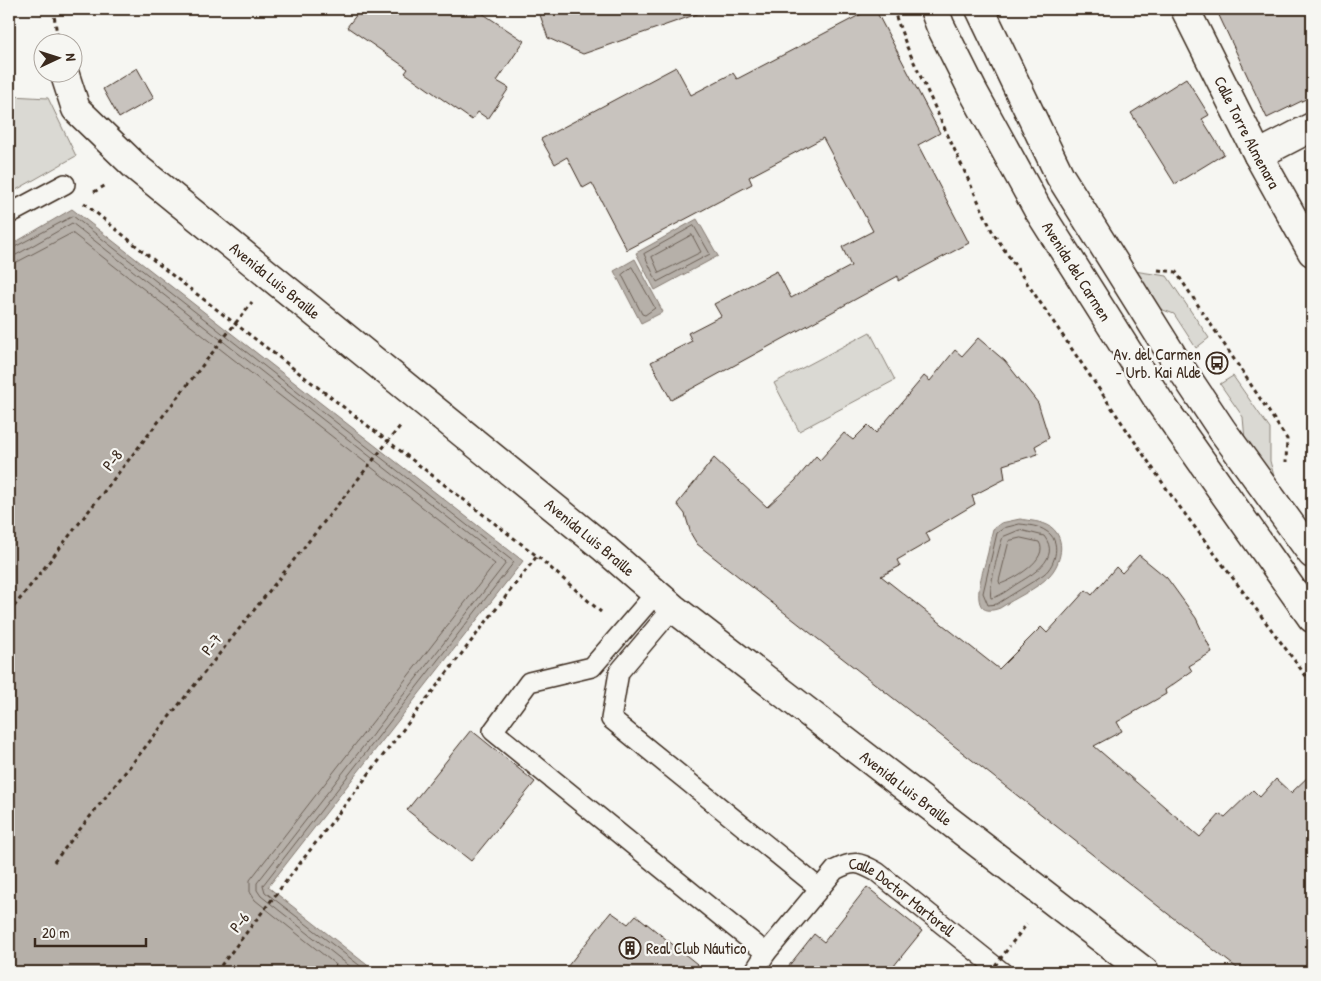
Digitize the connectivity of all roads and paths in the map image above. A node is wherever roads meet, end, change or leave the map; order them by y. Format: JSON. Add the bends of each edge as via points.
{"nodes":[{"id":1,"x":53,"y":9,"type":"edge"},
{"id":2,"x":893,"y":9,"type":"edge"},
{"id":3,"x":934,"y":9,"type":"edge"},
{"id":4,"x":980,"y":9,"type":"edge"},
{"id":5,"x":1185,"y":9,"type":"edge"},
{"id":6,"x":56,"y":32,"type":"edge"},
{"id":7,"x":67,"y":82,"type":"edge"},
{"id":8,"x":1312,"y":127,"type":"edge"},
{"id":9,"x":1258,"y":154,"type":"junction"},
{"id":10,"x":65,"y":184,"type":"dead end"},
{"id":11,"x":80,"y":200,"type":"dead end"},
{"id":12,"x":9,"y":214,"type":"edge"},
{"id":13,"x":1312,"y":252,"type":"edge"},
{"id":14,"x":254,"y":300,"type":"dead end"},
{"id":15,"x":235,"y":322,"type":"junction"},
{"id":16,"x":406,"y":419,"type":"dead end"},
{"id":17,"x":387,"y":441,"type":"junction"},
{"id":18,"x":1312,"y":554,"type":"edge"},
{"id":19,"x":537,"y":556,"type":"junction"},
{"id":20,"x":665,"y":601,"type":"junction"},
{"id":21,"x":9,"y":613,"type":"edge"},
{"id":22,"x":1312,"y":618,"type":"edge"},
{"id":23,"x":623,"y":632,"type":"junction"},
{"id":24,"x":1312,"y":684,"type":"edge"},
{"id":25,"x":54,"y":862,"type":"dead end"},
{"id":26,"x":819,"y":888,"type":"junction"},
{"id":27,"x":1010,"y":946,"type":"dead end"},
{"id":28,"x":766,"y":953,"type":"junction"},
{"id":29,"x":995,"y":970,"type":"edge"},
{"id":30,"x":216,"y":972,"type":"edge"},
{"id":31,"x":754,"y":972,"type":"edge"},
{"id":32,"x":1145,"y":972,"type":"edge"}],
"edges":[{"from":1,"to":6,"type":"path"},
{"from":2,"to":24,"type":"path","via":[[907,47],[993,233],[1173,498]]},
{"from":3,"to":22,"type":"street","name":"Avenida del Carmen","via":[[973,91],[1037,208],[1159,401]]},
{"from":4,"to":18,"type":"street","via":[[1060,176],[1177,364]]},
{"from":5,"to":9,"type":"street","name":"Calle Torre Almenara"},
{"from":7,"to":20,"type":"street","name":"Avenida Luis Braille","via":[[76,109],[117,151]]},
{"from":8,"to":9,"type":"street"},
{"from":9,"to":13,"type":"street","name":"Calle Torre Almenara"},
{"from":10,"to":12,"type":"lane"},
{"from":11,"to":15,"type":"path"},
{"from":14,"to":15,"type":"path","name":"P-8"},
{"from":15,"to":17,"type":"path"},
{"from":15,"to":21,"type":"path","name":"P-8"},
{"from":16,"to":17,"type":"path","name":"P-7"},
{"from":17,"to":19,"type":"path"},
{"from":17,"to":25,"type":"path","name":"P-7"},
{"from":19,"to":23,"type":"path"},
{"from":19,"to":30,"type":"path","name":"P-6"},
{"from":20,"to":23,"type":"lane"},
{"from":20,"to":26,"type":"lane","via":[[619,672],[611,720]]},
{"from":20,"to":32,"type":"street","name":"Avenida Luis Braille"},
{"from":23,"to":28,"type":"lane","via":[[592,667],[529,682],[493,731]]},
{"from":26,"to":28,"type":"lane","name":"Calle Doctor Martorell"},
{"from":26,"to":29,"type":"lane","name":"Calle Doctor Martorell","via":[[835,870],[860,862],[877,872]]},
{"from":27,"to":29,"type":"path","bridge":true},
{"from":28,"to":31,"type":"lane","name":"Calle Doctor Martorell"}]}
